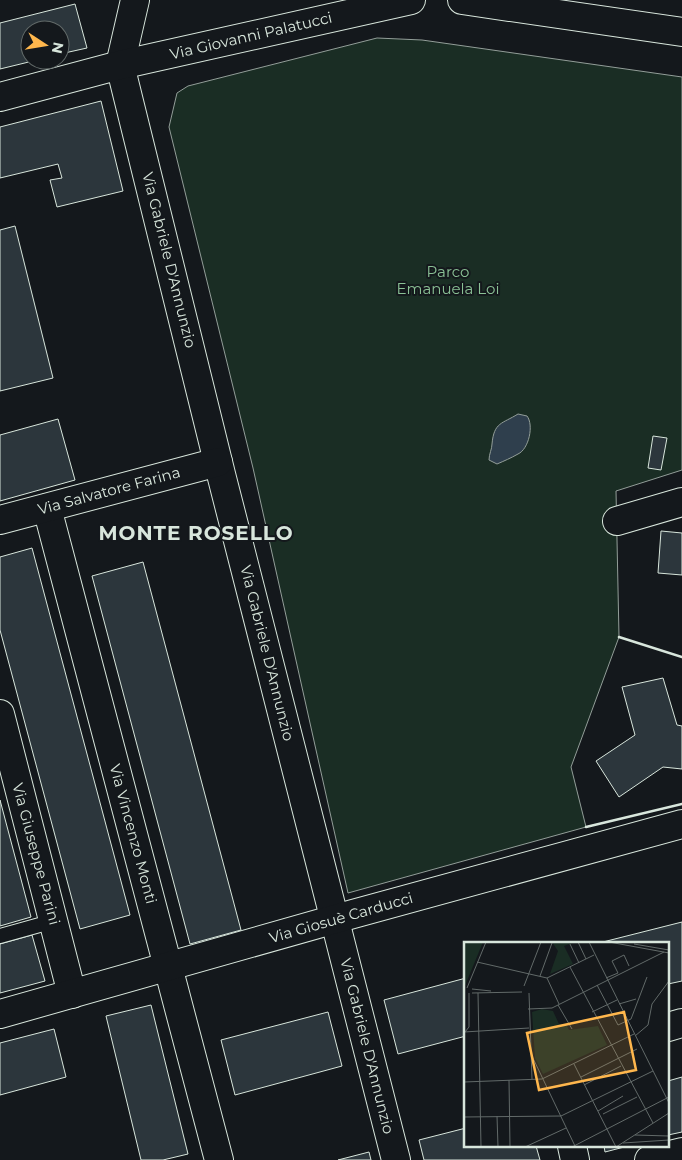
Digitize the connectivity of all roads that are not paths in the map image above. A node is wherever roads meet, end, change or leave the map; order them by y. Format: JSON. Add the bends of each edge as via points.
{"nodes":[{"id":1,"x":134,"y":0,"type":"edge"},
{"id":2,"x":411,"y":0,"type":"edge"},
{"id":3,"x":462,"y":0,"type":"edge"},
{"id":4,"x":682,"y":32,"type":"edge"},
{"id":5,"x":120,"y":65,"type":"junction"},
{"id":6,"x":0,"y":97,"type":"edge"},
{"id":7,"x":218,"y":462,"type":"junction"},
{"id":8,"x":682,"y":502,"type":"edge"},
{"id":9,"x":47,"y":508,"type":"junction"},
{"id":10,"x":0,"y":520,"type":"edge"},
{"id":11,"x":617,"y":521,"type":"dead end"},
{"id":12,"x":0,"y":714,"type":"edge"},
{"id":13,"x":682,"y":824,"type":"edge"},
{"id":14,"x":334,"y":919,"type":"junction"},
{"id":15,"x":54,"y":921,"type":"junction"},
{"id":16,"x":0,"y":936,"type":"edge"},
{"id":17,"x":168,"y":967,"type":"junction"},
{"id":18,"x":72,"y":994,"type":"junction"},
{"id":19,"x":0,"y":1014,"type":"edge"},
{"id":20,"x":682,"y":1152,"type":"edge"},
{"id":21,"x":219,"y":1160,"type":"edge"},
{"id":22,"x":396,"y":1160,"type":"edge"},
{"id":23,"x":649,"y":1160,"type":"edge"}],
"edges":[{"from":1,"to":5,"type":"street","name":"Via Gabriele D'Annunzio"},
{"from":2,"to":5,"type":"street","name":"Via Giovanni Palatucci"},
{"from":3,"to":4,"type":"street"},
{"from":5,"to":6,"type":"street","name":"Via Giovanni Palatucci"},
{"from":5,"to":7,"type":"street","name":"Via Gabriele D'Annunzio"},
{"from":7,"to":9,"type":"street","name":"Via Salvatore Farina"},
{"from":7,"to":14,"type":"street","name":"Via Gabriele D'Annunzio"},
{"from":8,"to":11,"type":"street"},
{"from":9,"to":10,"type":"street","name":"Via Salvatore Farina"},
{"from":9,"to":17,"type":"street","name":"Via Vincenzo Monti"},
{"from":12,"to":15,"type":"street","name":"Via Giuseppe Parini"},
{"from":13,"to":14,"type":"street","name":"Via Giosuè Carducci"},
{"from":14,"to":17,"type":"street","name":"Via Giosuè Carducci"},
{"from":14,"to":22,"type":"street","name":"Via Gabriele D'Annunzio"},
{"from":15,"to":16,"type":"lane"},
{"from":15,"to":18,"type":"street","name":"Via Giuseppe Parini"},
{"from":17,"to":18,"type":"street","name":"Via Giosuè Carducci"},
{"from":17,"to":21,"type":"street","name":"Via Vincenzo Monti"},
{"from":18,"to":19,"type":"street","name":"Via Giosuè Carducci"},
{"from":20,"to":23,"type":"street"}]}
